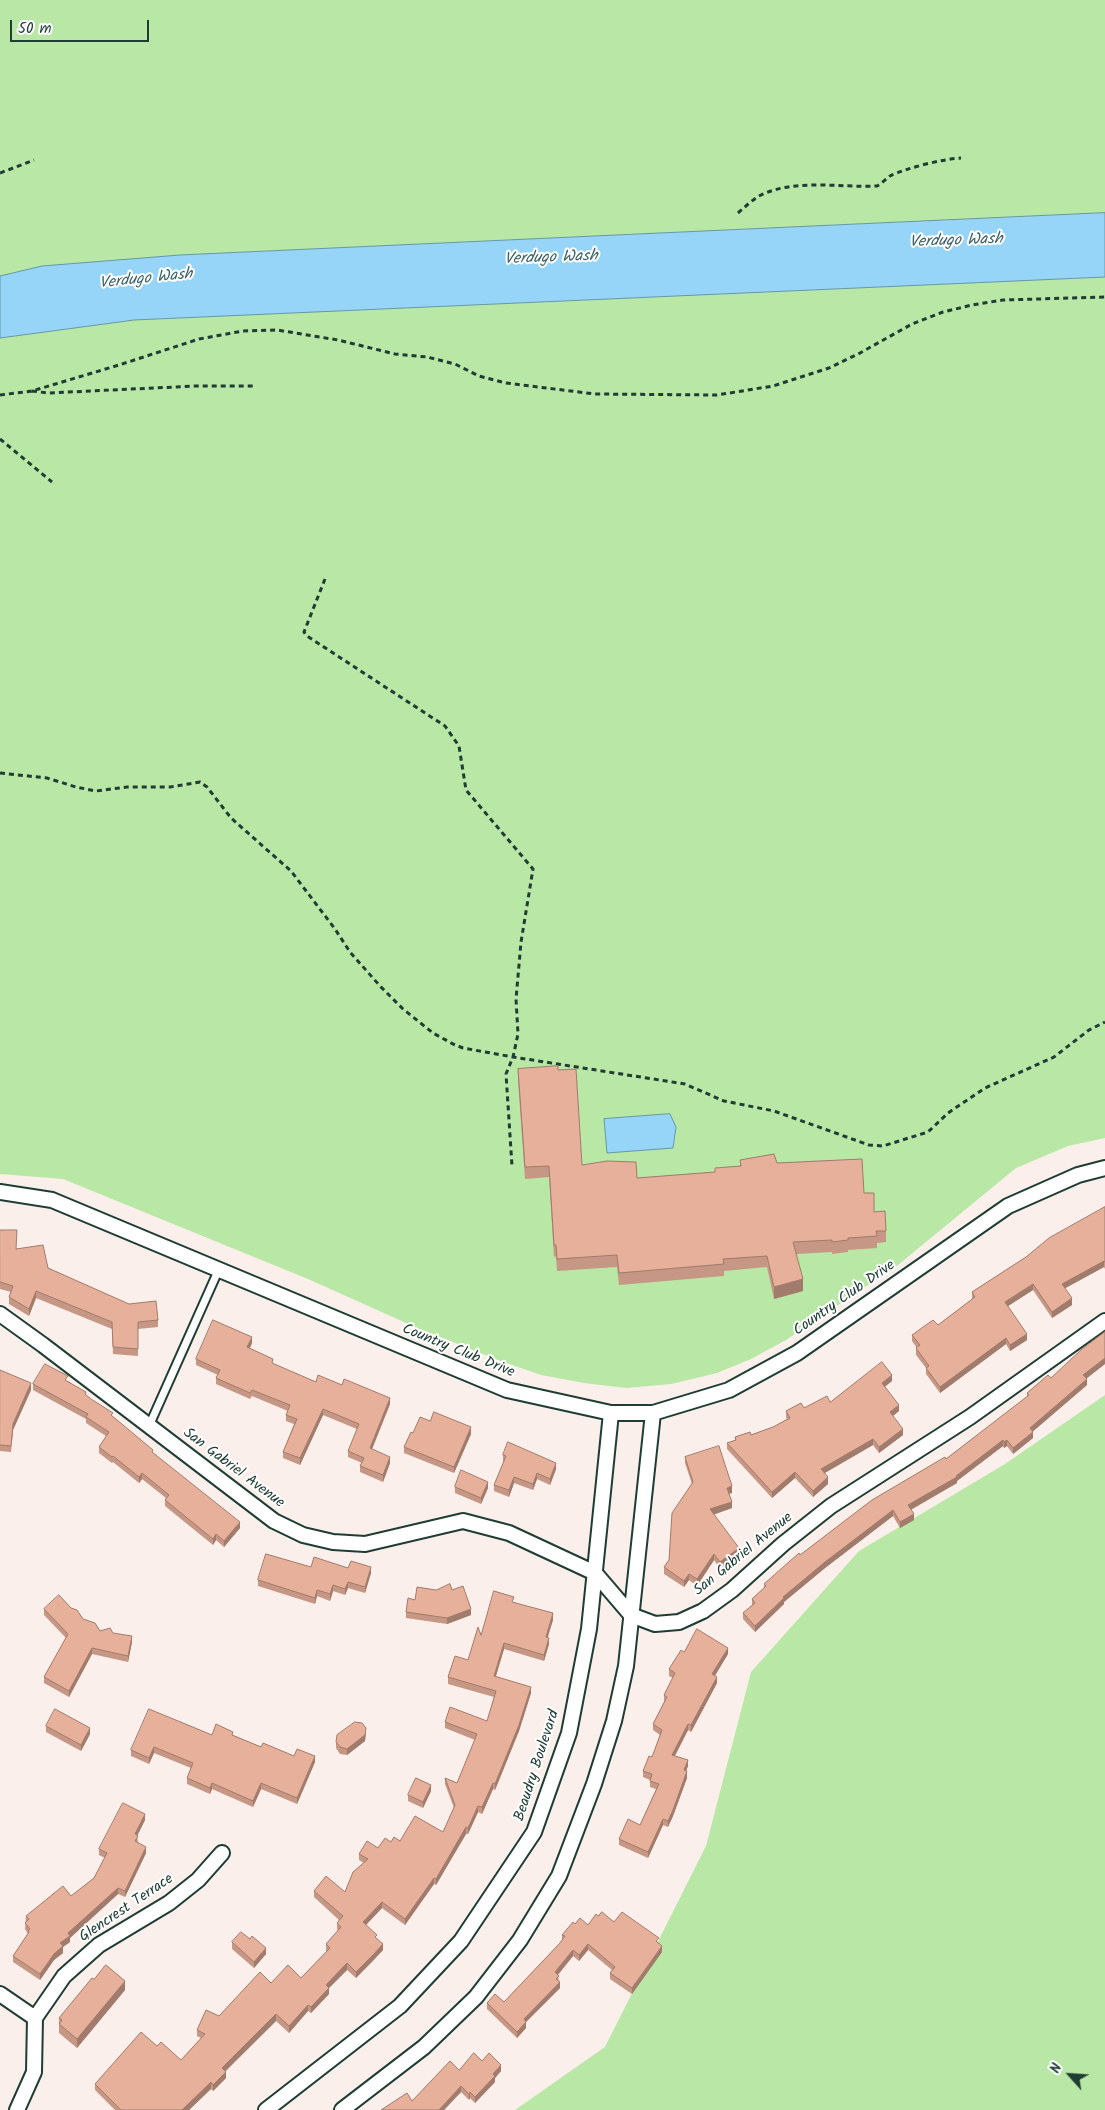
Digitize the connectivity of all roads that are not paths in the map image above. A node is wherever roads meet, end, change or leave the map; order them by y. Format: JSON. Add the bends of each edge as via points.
{"nodes":[{"id":1,"x":1105,"y":1168,"type":"edge"},
{"id":2,"x":0,"y":1192,"type":"edge"},
{"id":3,"x":219,"y":1270,"type":"junction"},
{"id":4,"x":0,"y":1314,"type":"edge"},
{"id":5,"x":1105,"y":1321,"type":"edge"},
{"id":6,"x":653,"y":1412,"type":"junction"},
{"id":7,"x":611,"y":1413,"type":"junction"},
{"id":8,"x":150,"y":1426,"type":"junction"},
{"id":9,"x":595,"y":1573,"type":"junction"},
{"id":10,"x":631,"y":1614,"type":"junction"},
{"id":11,"x":222,"y":1853,"type":"dead end"},
{"id":12,"x":0,"y":1994,"type":"edge"},
{"id":13,"x":35,"y":2018,"type":"junction"},
{"id":14,"x":16,"y":2110,"type":"edge"},
{"id":15,"x":266,"y":2110,"type":"edge"},
{"id":16,"x":342,"y":2110,"type":"edge"}],
"edges":[{"from":1,"to":6,"type":"street","name":"Country Club Drive","via":[[1078,1175],[1008,1206],[797,1353],[729,1390]]},
{"from":2,"to":3,"type":"street","name":"Country Club Drive","via":[[52,1200]]},
{"from":3,"to":7,"type":"street","name":"Country Club Drive","via":[[507,1390]]},
{"from":3,"to":8,"type":"lane"},
{"from":4,"to":8,"type":"street","name":"San Gabriel Avenue"},
{"from":5,"to":10,"type":"street","name":"San Gabriel Avenue","via":[[970,1417],[831,1506],[703,1611],[679,1622],[655,1624]]},
{"from":6,"to":7,"type":"street","name":"Country Club Drive"},
{"from":6,"to":10,"type":"street"},
{"from":7,"to":9,"type":"street","name":"Beaudry Boulevard"},
{"from":8,"to":9,"type":"street","name":"San Gabriel Avenue","via":[[274,1521],[303,1535],[333,1542],[365,1544],[463,1522],[509,1533]]},
{"from":9,"to":10,"type":"street","name":"San Gabriel Avenue"},
{"from":9,"to":15,"type":"street","name":"Beaudry Boulevard","via":[[589,1629],[569,1732],[534,1832],[462,1941],[400,2006]]},
{"from":10,"to":16,"type":"street","via":[[626,1666],[614,1721],[559,1876],[520,1940],[476,1997],[424,2047]]},
{"from":11,"to":13,"type":"street","name":"Glencrest Terrace","via":[[198,1880],[169,1903],[100,1945],[64,1976]]},
{"from":12,"to":13,"type":"street"},
{"from":13,"to":14,"type":"street","via":[[34,2072]]}]}
